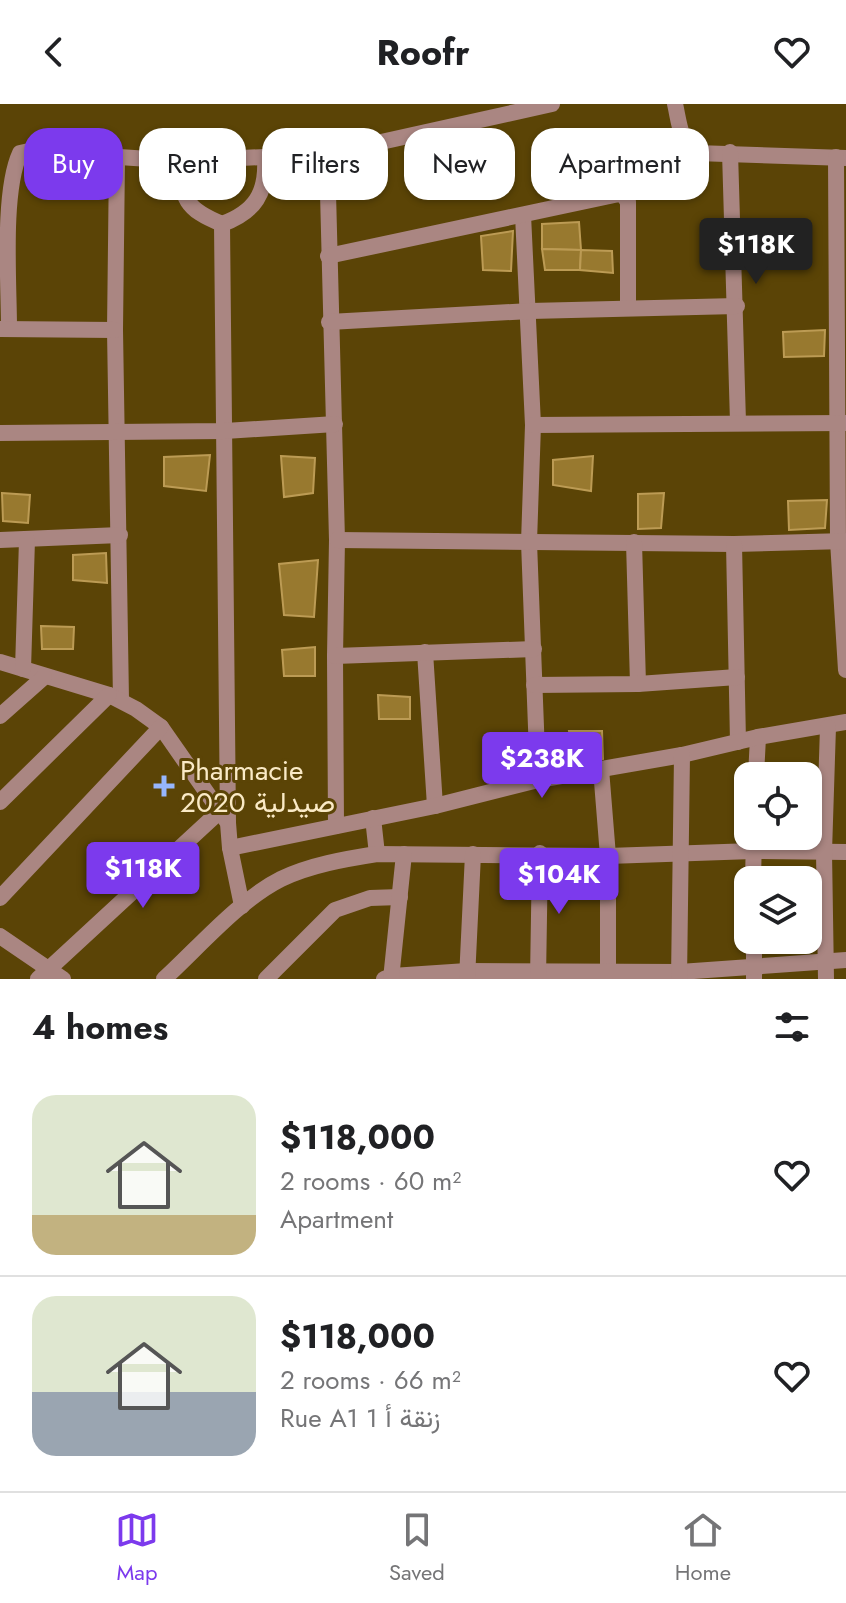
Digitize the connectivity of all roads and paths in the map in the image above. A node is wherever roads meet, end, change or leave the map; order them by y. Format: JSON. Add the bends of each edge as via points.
{"nodes":[{"id":1,"x":552,"y":104,"type":"edge"},
{"id":2,"x":675,"y":104,"type":"edge"},
{"id":3,"x":388,"y":140,"type":"edge"},
{"id":4,"x":24,"y":152,"type":"edge"},
{"id":5,"x":730,"y":152,"type":"junction"},
{"id":6,"x":841,"y":158,"type":"edge"},
{"id":7,"x":262,"y":194,"type":"edge"},
{"id":8,"x":117,"y":200,"type":"edge"},
{"id":9,"x":186,"y":200,"type":"edge"},
{"id":10,"x":327,"y":200,"type":"edge"},
{"id":11,"x":523,"y":215,"type":"junction"},
{"id":12,"x":222,"y":224,"type":"junction"},
{"id":13,"x":4,"y":228,"type":"edge"},
{"id":14,"x":328,"y":256,"type":"junction"},
{"id":15,"x":737,"y":306,"type":"junction"},
{"id":16,"x":628,"y":308,"type":"junction"},
{"id":17,"x":530,"y":311,"type":"junction"},
{"id":18,"x":329,"y":322,"type":"junction"},
{"id":19,"x":4,"y":328,"type":"edge"},
{"id":20,"x":115,"y":330,"type":"junction"},
{"id":21,"x":738,"y":422,"type":"junction"},
{"id":22,"x":842,"y":423,"type":"edge"},
{"id":23,"x":335,"y":424,"type":"junction"},
{"id":24,"x":533,"y":425,"type":"junction"},
{"id":25,"x":225,"y":431,"type":"junction"},
{"id":26,"x":116,"y":432,"type":"junction"},
{"id":27,"x":0,"y":433,"type":"edge"},
{"id":28,"x":120,"y":535,"type":"junction"},
{"id":29,"x":0,"y":540,"type":"edge"},
{"id":30,"x":27,"y":540,"type":"junction"},
{"id":31,"x":337,"y":540,"type":"junction"},
{"id":32,"x":842,"y":541,"type":"edge"},
{"id":33,"x":529,"y":542,"type":"junction"},
{"id":34,"x":634,"y":542,"type":"junction"},
{"id":35,"x":734,"y":544,"type":"junction"},
{"id":36,"x":534,"y":649,"type":"junction"},
{"id":37,"x":425,"y":652,"type":"junction"},
{"id":38,"x":335,"y":656,"type":"junction"},
{"id":39,"x":0,"y":662,"type":"edge"},
{"id":40,"x":23,"y":669,"type":"junction"},
{"id":41,"x":846,"y":670,"type":"edge"},
{"id":42,"x":44,"y":677,"type":"junction"},
{"id":43,"x":737,"y":677,"type":"junction"},
{"id":44,"x":638,"y":684,"type":"junction"},
{"id":45,"x":534,"y":685,"type":"junction"},
{"id":46,"x":115,"y":698,"type":"junction"},
{"id":47,"x":0,"y":716,"type":"edge"},
{"id":48,"x":846,"y":722,"type":"edge"},
{"id":49,"x":161,"y":727,"type":"junction"},
{"id":50,"x":828,"y":727,"type":"junction"},
{"id":51,"x":758,"y":737,"type":"junction"},
{"id":52,"x":738,"y":742,"type":"junction"},
{"id":53,"x":682,"y":755,"type":"junction"},
{"id":54,"x":757,"y":762,"type":"edge"},
{"id":55,"x":601,"y":769,"type":"junction"},
{"id":56,"x":538,"y":780,"type":"junction"},
{"id":57,"x":0,"y":802,"type":"edge"},
{"id":58,"x":435,"y":806,"type":"junction"},
{"id":59,"x":224,"y":817,"type":"junction"},
{"id":60,"x":373,"y":818,"type":"junction"},
{"id":61,"x":336,"y":826,"type":"junction"},
{"id":62,"x":734,"y":846,"type":"edge"},
{"id":63,"x":230,"y":848,"type":"junction"},
{"id":64,"x":808,"y":850,"type":"edge"},
{"id":65,"x":824,"y":852,"type":"junction"},
{"id":66,"x":846,"y":852,"type":"edge"},
{"id":67,"x":540,"y":853,"type":"junction"},
{"id":68,"x":682,"y":853,"type":"junction"},
{"id":69,"x":377,"y":854,"type":"junction"},
{"id":70,"x":404,"y":854,"type":"junction"},
{"id":71,"x":473,"y":854,"type":"junction"},
{"id":72,"x":608,"y":856,"type":"junction"},
{"id":73,"x":400,"y":897,"type":"junction"},
{"id":74,"x":0,"y":898,"type":"edge"},
{"id":75,"x":242,"y":906,"type":"junction"},
{"id":76,"x":0,"y":936,"type":"edge"},
{"id":77,"x":846,"y":960,"type":"edge"},
{"id":78,"x":826,"y":970,"type":"edge"},
{"id":79,"x":754,"y":973,"type":"edge"},
{"id":80,"x":44,"y":974,"type":"edge"},
{"id":81,"x":467,"y":975,"type":"edge"},
{"id":82,"x":538,"y":975,"type":"edge"},
{"id":83,"x":608,"y":976,"type":"edge"},
{"id":84,"x":680,"y":976,"type":"edge"},
{"id":85,"x":389,"y":978,"type":"edge"},
{"id":86,"x":63,"y":979,"type":"edge"},
{"id":87,"x":164,"y":979,"type":"edge"},
{"id":88,"x":266,"y":979,"type":"edge"}],
"edges":[{"from":1,"to":3,"type":"street"},
{"from":2,"to":5,"type":"street","via":[[687,147],[696,153]]},
{"from":4,"to":13,"type":"street","via":[[15,163]]},
{"from":5,"to":6,"type":"street"},
{"from":5,"to":15,"type":"street"},
{"from":6,"to":22,"type":"street"},
{"from":7,"to":12,"type":"street","via":[[236,219]]},
{"from":8,"to":20,"type":"street"},
{"from":9,"to":12,"type":"street","via":[[202,216]]},
{"from":10,"to":14,"type":"street"},
{"from":11,"to":14,"type":"street"},
{"from":11,"to":16,"type":"street","via":[[624,196]]},
{"from":11,"to":17,"type":"street"},
{"from":12,"to":25,"type":"street"},
{"from":13,"to":19,"type":"street"},
{"from":14,"to":18,"type":"street"},
{"from":15,"to":16,"type":"street"},
{"from":15,"to":21,"type":"street"},
{"from":16,"to":17,"type":"street"},
{"from":17,"to":18,"type":"street"},
{"from":17,"to":24,"type":"street"},
{"from":18,"to":23,"type":"street"},
{"from":19,"to":20,"type":"street"},
{"from":20,"to":26,"type":"street"},
{"from":21,"to":22,"type":"street"},
{"from":21,"to":24,"type":"street"},
{"from":22,"to":32,"type":"street"},
{"from":23,"to":25,"type":"street"},
{"from":23,"to":31,"type":"street"},
{"from":24,"to":33,"type":"street"},
{"from":25,"to":26,"type":"street"},
{"from":25,"to":59,"type":"street"},
{"from":26,"to":27,"type":"street"},
{"from":26,"to":28,"type":"street"},
{"from":28,"to":30,"type":"street"},
{"from":28,"to":46,"type":"street"},
{"from":29,"to":30,"type":"street"},
{"from":30,"to":40,"type":"street"},
{"from":31,"to":33,"type":"street"},
{"from":31,"to":38,"type":"street"},
{"from":32,"to":35,"type":"street"},
{"from":32,"to":41,"type":"street"},
{"from":33,"to":34,"type":"street"},
{"from":33,"to":36,"type":"street"},
{"from":34,"to":35,"type":"street"},
{"from":34,"to":44,"type":"street"},
{"from":35,"to":43,"type":"street"},
{"from":36,"to":37,"type":"street"},
{"from":36,"to":45,"type":"street"},
{"from":37,"to":38,"type":"street"},
{"from":37,"to":58,"type":"street"},
{"from":38,"to":61,"type":"street"},
{"from":39,"to":40,"type":"street"},
{"from":40,"to":42,"type":"street"},
{"from":42,"to":46,"type":"street"},
{"from":42,"to":47,"type":"street"},
{"from":43,"to":44,"type":"street"},
{"from":43,"to":52,"type":"street"},
{"from":44,"to":45,"type":"street"},
{"from":45,"to":56,"type":"street"},
{"from":46,"to":49,"type":"street"},
{"from":46,"to":57,"type":"street"},
{"from":48,"to":50,"type":"street"},
{"from":49,"to":59,"type":"street"},
{"from":49,"to":74,"type":"street"},
{"from":50,"to":51,"type":"street"},
{"from":50,"to":65,"type":"street"},
{"from":51,"to":52,"type":"street"},
{"from":51,"to":54,"type":"street"},
{"from":52,"to":53,"type":"street"},
{"from":53,"to":55,"type":"street"},
{"from":53,"to":68,"type":"street"},
{"from":55,"to":56,"type":"street"},
{"from":55,"to":72,"type":"street"},
{"from":56,"to":58,"type":"street"},
{"from":58,"to":60,"type":"street"},
{"from":59,"to":63,"type":"street"},
{"from":59,"to":80,"type":"street"},
{"from":60,"to":61,"type":"street"},
{"from":60,"to":69,"type":"street"},
{"from":61,"to":63,"type":"street"},
{"from":62,"to":68,"type":"street"},
{"from":63,"to":75,"type":"street"},
{"from":64,"to":65,"type":"street"},
{"from":65,"to":66,"type":"street"},
{"from":65,"to":78,"type":"street"},
{"from":67,"to":71,"type":"street"},
{"from":67,"to":72,"type":"street"},
{"from":67,"to":82,"type":"street"},
{"from":68,"to":72,"type":"street"},
{"from":68,"to":84,"type":"street"},
{"from":69,"to":70,"type":"street"},
{"from":69,"to":75,"type":"street","via":[[284,877]]},
{"from":70,"to":71,"type":"street"},
{"from":70,"to":73,"type":"street"},
{"from":71,"to":81,"type":"street"},
{"from":72,"to":83,"type":"street"},
{"from":73,"to":85,"type":"street"},
{"from":73,"to":88,"type":"street","via":[[362,899],[335,910]]},
{"from":75,"to":87,"type":"street"},
{"from":76,"to":80,"type":"street"},
{"from":77,"to":78,"type":"street"},
{"from":78,"to":79,"type":"street"},
{"from":79,"to":84,"type":"street"},
{"from":80,"to":86,"type":"street"},
{"from":81,"to":82,"type":"street"},
{"from":81,"to":85,"type":"street"},
{"from":82,"to":83,"type":"street"},
{"from":83,"to":84,"type":"street"}]}
